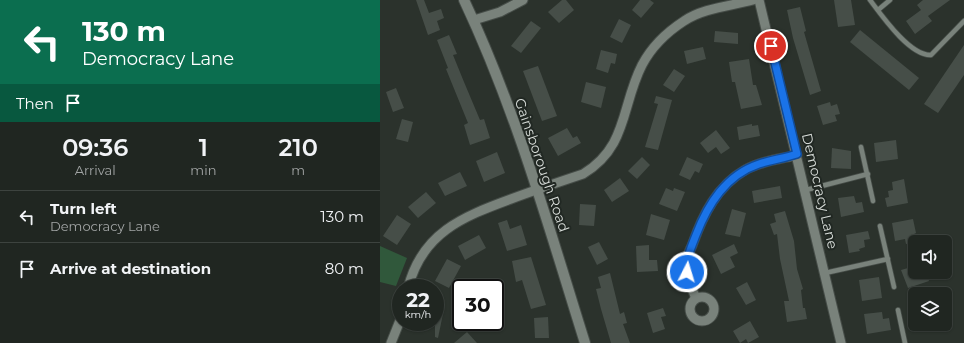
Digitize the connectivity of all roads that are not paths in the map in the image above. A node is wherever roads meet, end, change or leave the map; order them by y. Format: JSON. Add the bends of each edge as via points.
{"nodes":[{"id":1,"x":464,"y":0,"type":"edge"},
{"id":2,"x":523,"y":0,"type":"edge"},
{"id":3,"x":753,"y":0,"type":"edge"},
{"id":4,"x":759,"y":0,"type":"edge"},
{"id":5,"x":870,"y":0,"type":"edge"},
{"id":6,"x":890,"y":0,"type":"edge"},
{"id":7,"x":878,"y":10,"type":"junction"},
{"id":8,"x":474,"y":20,"type":"junction"},
{"id":9,"x":964,"y":21,"type":"edge"},
{"id":10,"x":862,"y":147,"type":"dead end"},
{"id":11,"x":797,"y":154,"type":"junction"},
{"id":12,"x":868,"y":174,"type":"junction"},
{"id":13,"x":537,"y":190,"type":"junction"},
{"id":14,"x":806,"y":190,"type":"junction"},
{"id":15,"x":873,"y":201,"type":"dead end"},
{"id":16,"x":880,"y":226,"type":"dead end"},
{"id":17,"x":888,"y":258,"type":"junction"},
{"id":18,"x":825,"y":273,"type":"junction"},
{"id":19,"x":411,"y":279,"type":"edge"},
{"id":20,"x":894,"y":287,"type":"dead end"},
{"id":21,"x":696,"y":298,"type":"dead end"},
{"id":22,"x":898,"y":310,"type":"dead end"},
{"id":23,"x":396,"y":331,"type":"edge"},
{"id":24,"x":391,"y":343,"type":"edge"},
{"id":25,"x":585,"y":343,"type":"edge"},
{"id":26,"x":841,"y":343,"type":"edge"},
{"id":27,"x":903,"y":343,"type":"edge"}],
"edges":[{"from":1,"to":8,"type":"street","name":"Gainsborough Road"},
{"from":2,"to":8,"type":"street","via":[[500,12]]},
{"from":3,"to":13,"type":"street","via":[[699,14],[671,31],[655,46],[642,65],[622,128],[606,155],[596,166],[583,174]]},
{"from":4,"to":11,"type":"street","name":"Democracy Lane"},
{"from":5,"to":7,"type":"lane"},
{"from":6,"to":7,"type":"lane"},
{"from":7,"to":9,"type":"lane","via":[[908,44],[924,55],[931,55]]},
{"from":8,"to":13,"type":"street","name":"Gainsborough Road"},
{"from":10,"to":12,"type":"lane"},
{"from":11,"to":14,"type":"street","name":"Democracy Lane"},
{"from":11,"to":21,"type":"street","via":[[744,170],[724,185],[715,197],[699,227],[686,261],[689,284]]},
{"from":12,"to":14,"type":"lane"},
{"from":12,"to":15,"type":"lane"},
{"from":13,"to":19,"type":"street","via":[[476,211],[452,224],[432,241],[422,254]]},
{"from":13,"to":25,"type":"street","name":"Gainsborough Road"},
{"from":14,"to":18,"type":"street","name":"Democracy Lane"},
{"from":16,"to":17,"type":"lane"},
{"from":17,"to":18,"type":"lane"},
{"from":17,"to":20,"type":"lane"},
{"from":18,"to":26,"type":"street","name":"Democracy Lane"},
{"from":22,"to":27,"type":"lane"},
{"from":23,"to":24,"type":"street"}]}
